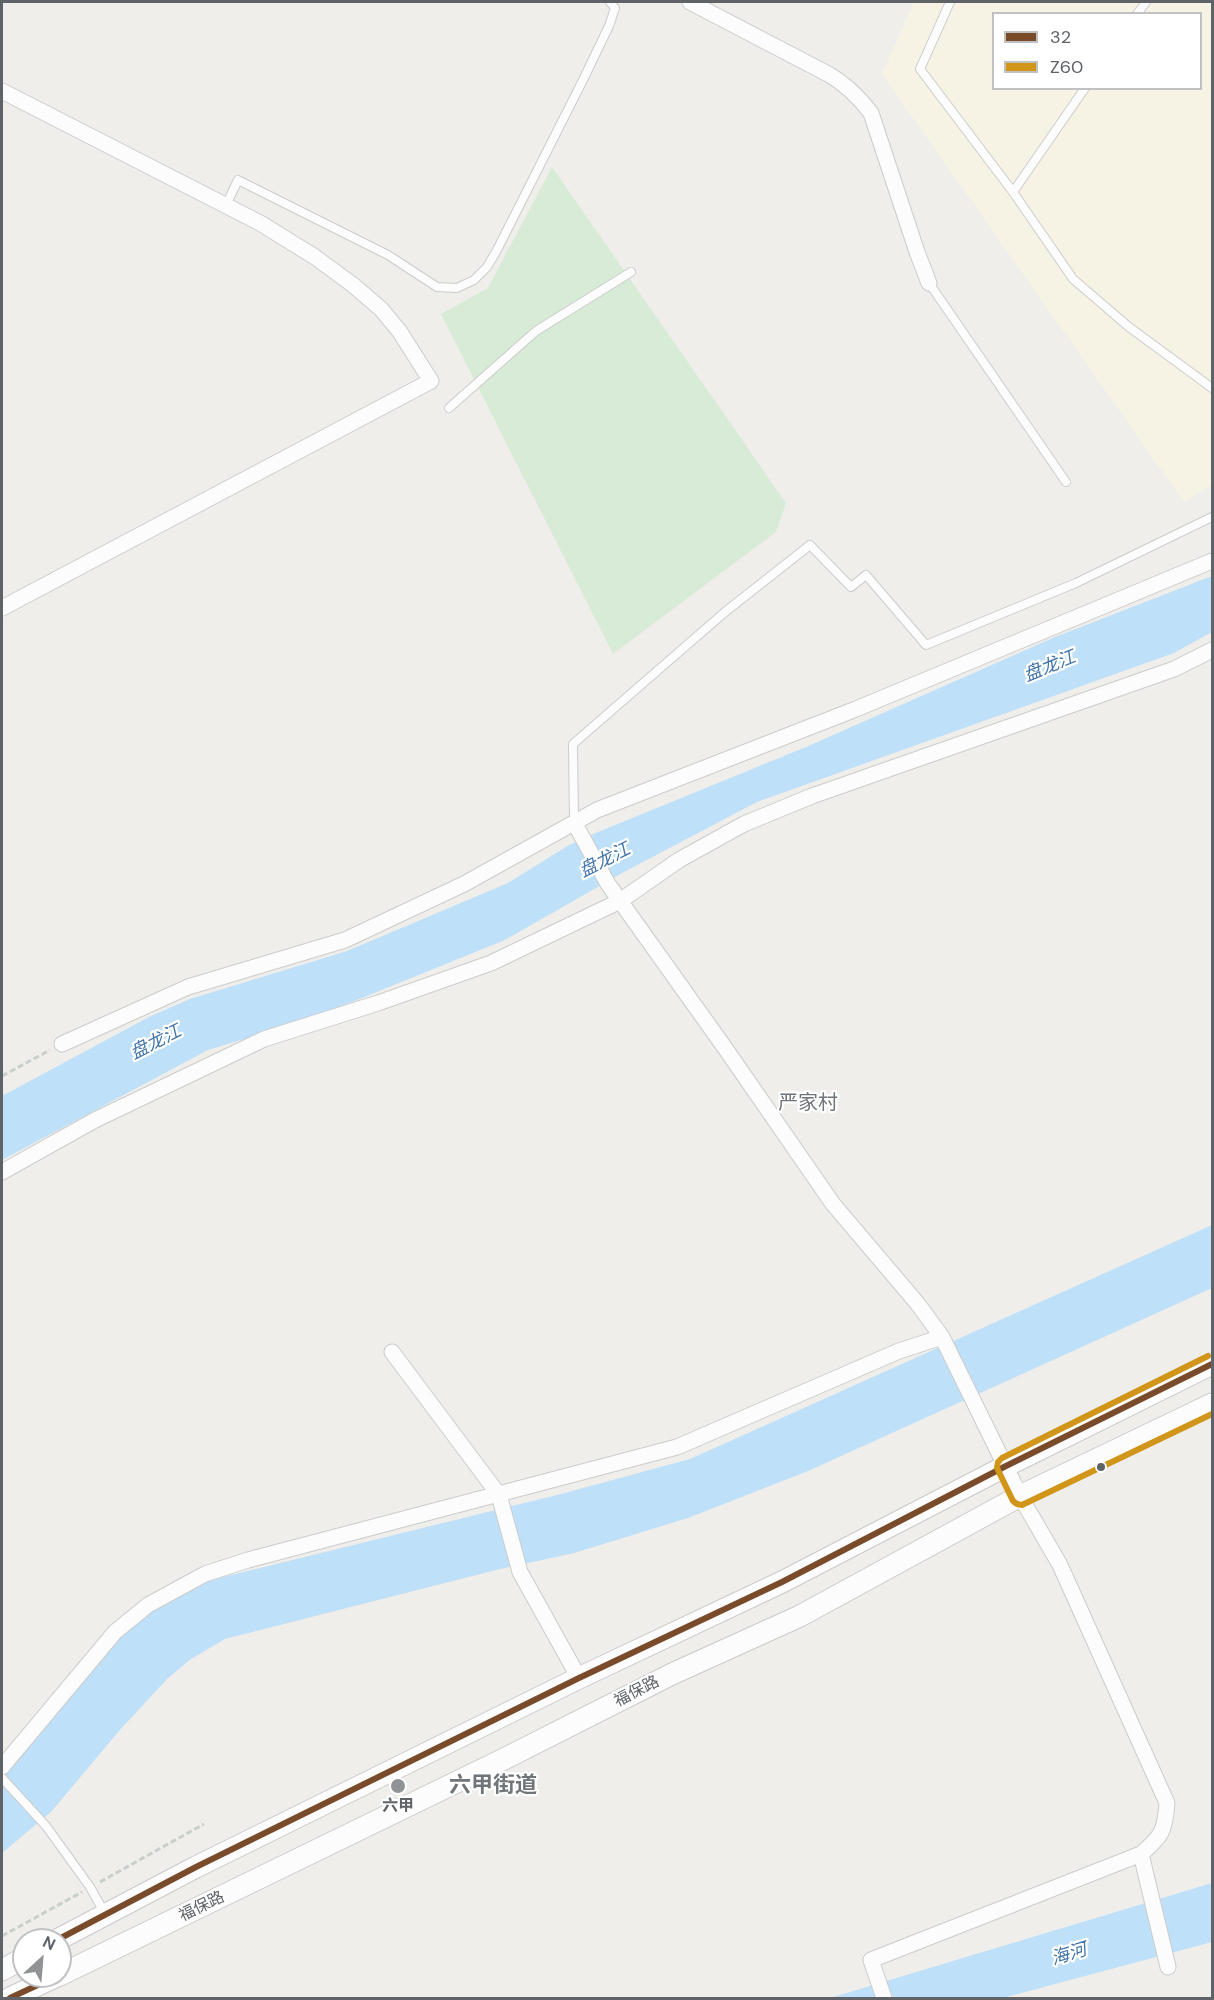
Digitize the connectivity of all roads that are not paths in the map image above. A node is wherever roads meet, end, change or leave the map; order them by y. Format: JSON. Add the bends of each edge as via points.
{"nodes":[{"id":1,"x":610,"y":2,"type":"edge"},
{"id":2,"x":690,"y":2,"type":"edge"},
{"id":3,"x":950,"y":2,"type":"edge"},
{"id":4,"x":2,"y":90,"type":"edge"},
{"id":5,"x":1084,"y":90,"type":"edge"},
{"id":6,"x":1013,"y":192,"type":"junction"},
{"id":7,"x":226,"y":205,"type":"junction"},
{"id":8,"x":631,"y":272,"type":"dead end"},
{"id":9,"x":929,"y":283,"type":"joint"},
{"id":10,"x":1212,"y":388,"type":"edge"},
{"id":11,"x":449,"y":408,"type":"dead end"},
{"id":12,"x":1066,"y":482,"type":"dead end"},
{"id":13,"x":1212,"y":518,"type":"edge"},
{"id":14,"x":1212,"y":561,"type":"edge"},
{"id":15,"x":2,"y":608,"type":"edge"},
{"id":16,"x":1212,"y":650,"type":"edge"},
{"id":17,"x":574,"y":824,"type":"junction"},
{"id":18,"x":620,"y":901,"type":"junction"},
{"id":19,"x":62,"y":1044,"type":"road end"},
{"id":20,"x":2,"y":1172,"type":"edge"},
{"id":21,"x":942,"y":1337,"type":"junction"},
{"id":22,"x":392,"y":1352,"type":"dead end"},
{"id":23,"x":1212,"y":1364,"type":"edge"},
{"id":24,"x":1212,"y":1404,"type":"edge"},
{"id":25,"x":1006,"y":1466,"type":"junction"},
{"id":26,"x":499,"y":1495,"type":"junction"},
{"id":27,"x":1020,"y":1496,"type":"junction"},
{"id":28,"x":579,"y":1678,"type":"junction"},
{"id":29,"x":2,"y":1767,"type":"edge"},
{"id":30,"x":2,"y":1778,"type":"edge"},
{"id":31,"x":1141,"y":1854,"type":"junction"},
{"id":32,"x":105,"y":1914,"type":"junction"},
{"id":33,"x":72,"y":1932,"type":"edge"},
{"id":34,"x":1168,"y":1967,"type":"dead end"},
{"id":35,"x":72,"y":1969,"type":"edge"},
{"id":36,"x":31,"y":1988,"type":"edge"},
{"id":37,"x":10,"y":1998,"type":"edge"},
{"id":38,"x":884,"y":1998,"type":"edge"}],
"edges":[{"from":1,"to":7,"type":"lane","via":[[615,8],[609,26],[584,78],[497,250],[474,280],[457,288],[437,287],[388,255],[238,180]]},
{"from":2,"to":9,"type":"street","via":[[828,74],[859,97],[871,113]]},
{"from":3,"to":6,"type":"lane","via":[[920,69]]},
{"from":4,"to":7,"type":"street"},
{"from":5,"to":6,"type":"lane"},
{"from":6,"to":10,"type":"lane","via":[[1073,279]]},
{"from":7,"to":15,"type":"street","via":[[353,285],[381,309],[431,381]]},
{"from":8,"to":11,"type":"lane","via":[[536,331]]},
{"from":9,"to":12,"type":"lane"},
{"from":13,"to":17,"type":"lane","via":[[1076,583],[926,645],[866,575],[851,587],[810,545],[725,612],[573,744]]},
{"from":14,"to":17,"type":"street","via":[[899,692],[597,810]]},
{"from":16,"to":18,"type":"street","via":[[1174,669],[812,796],[744,824],[679,860]]},
{"from":17,"to":18,"type":"street"},
{"from":17,"to":19,"type":"street","via":[[464,884],[345,940],[188,987]]},
{"from":18,"to":20,"type":"street","via":[[491,963],[264,1039],[95,1120]]},
{"from":18,"to":21,"type":"street","via":[[833,1204]]},
{"from":21,"to":25,"type":"street"},
{"from":21,"to":26,"type":"street","via":[[899,1351],[677,1447]]},
{"from":22,"to":26,"type":"street"},
{"from":23,"to":25,"type":"main road"},
{"from":24,"to":27,"type":"main road","name":"福保路"},
{"from":25,"to":27,"type":"street"},
{"from":25,"to":28,"type":"main road","via":[[782,1582]]},
{"from":26,"to":28,"type":"street","via":[[520,1572]]},
{"from":26,"to":29,"type":"street","via":[[205,1574],[158,1600],[115,1632]]},
{"from":27,"to":31,"type":"street","via":[[1060,1565],[1167,1803],[1160,1838]]},
{"from":27,"to":35,"type":"main road","name":"福保路","via":[[800,1616],[672,1674]]},
{"from":28,"to":32,"type":"main road"},
{"from":30,"to":32,"type":"lane","via":[[46,1826]]},
{"from":31,"to":34,"type":"street"},
{"from":31,"to":38,"type":"street","via":[[871,1960]]},
{"from":32,"to":33,"type":"main road"},
{"from":36,"to":37,"type":"main road","name":"福保路"}]}
